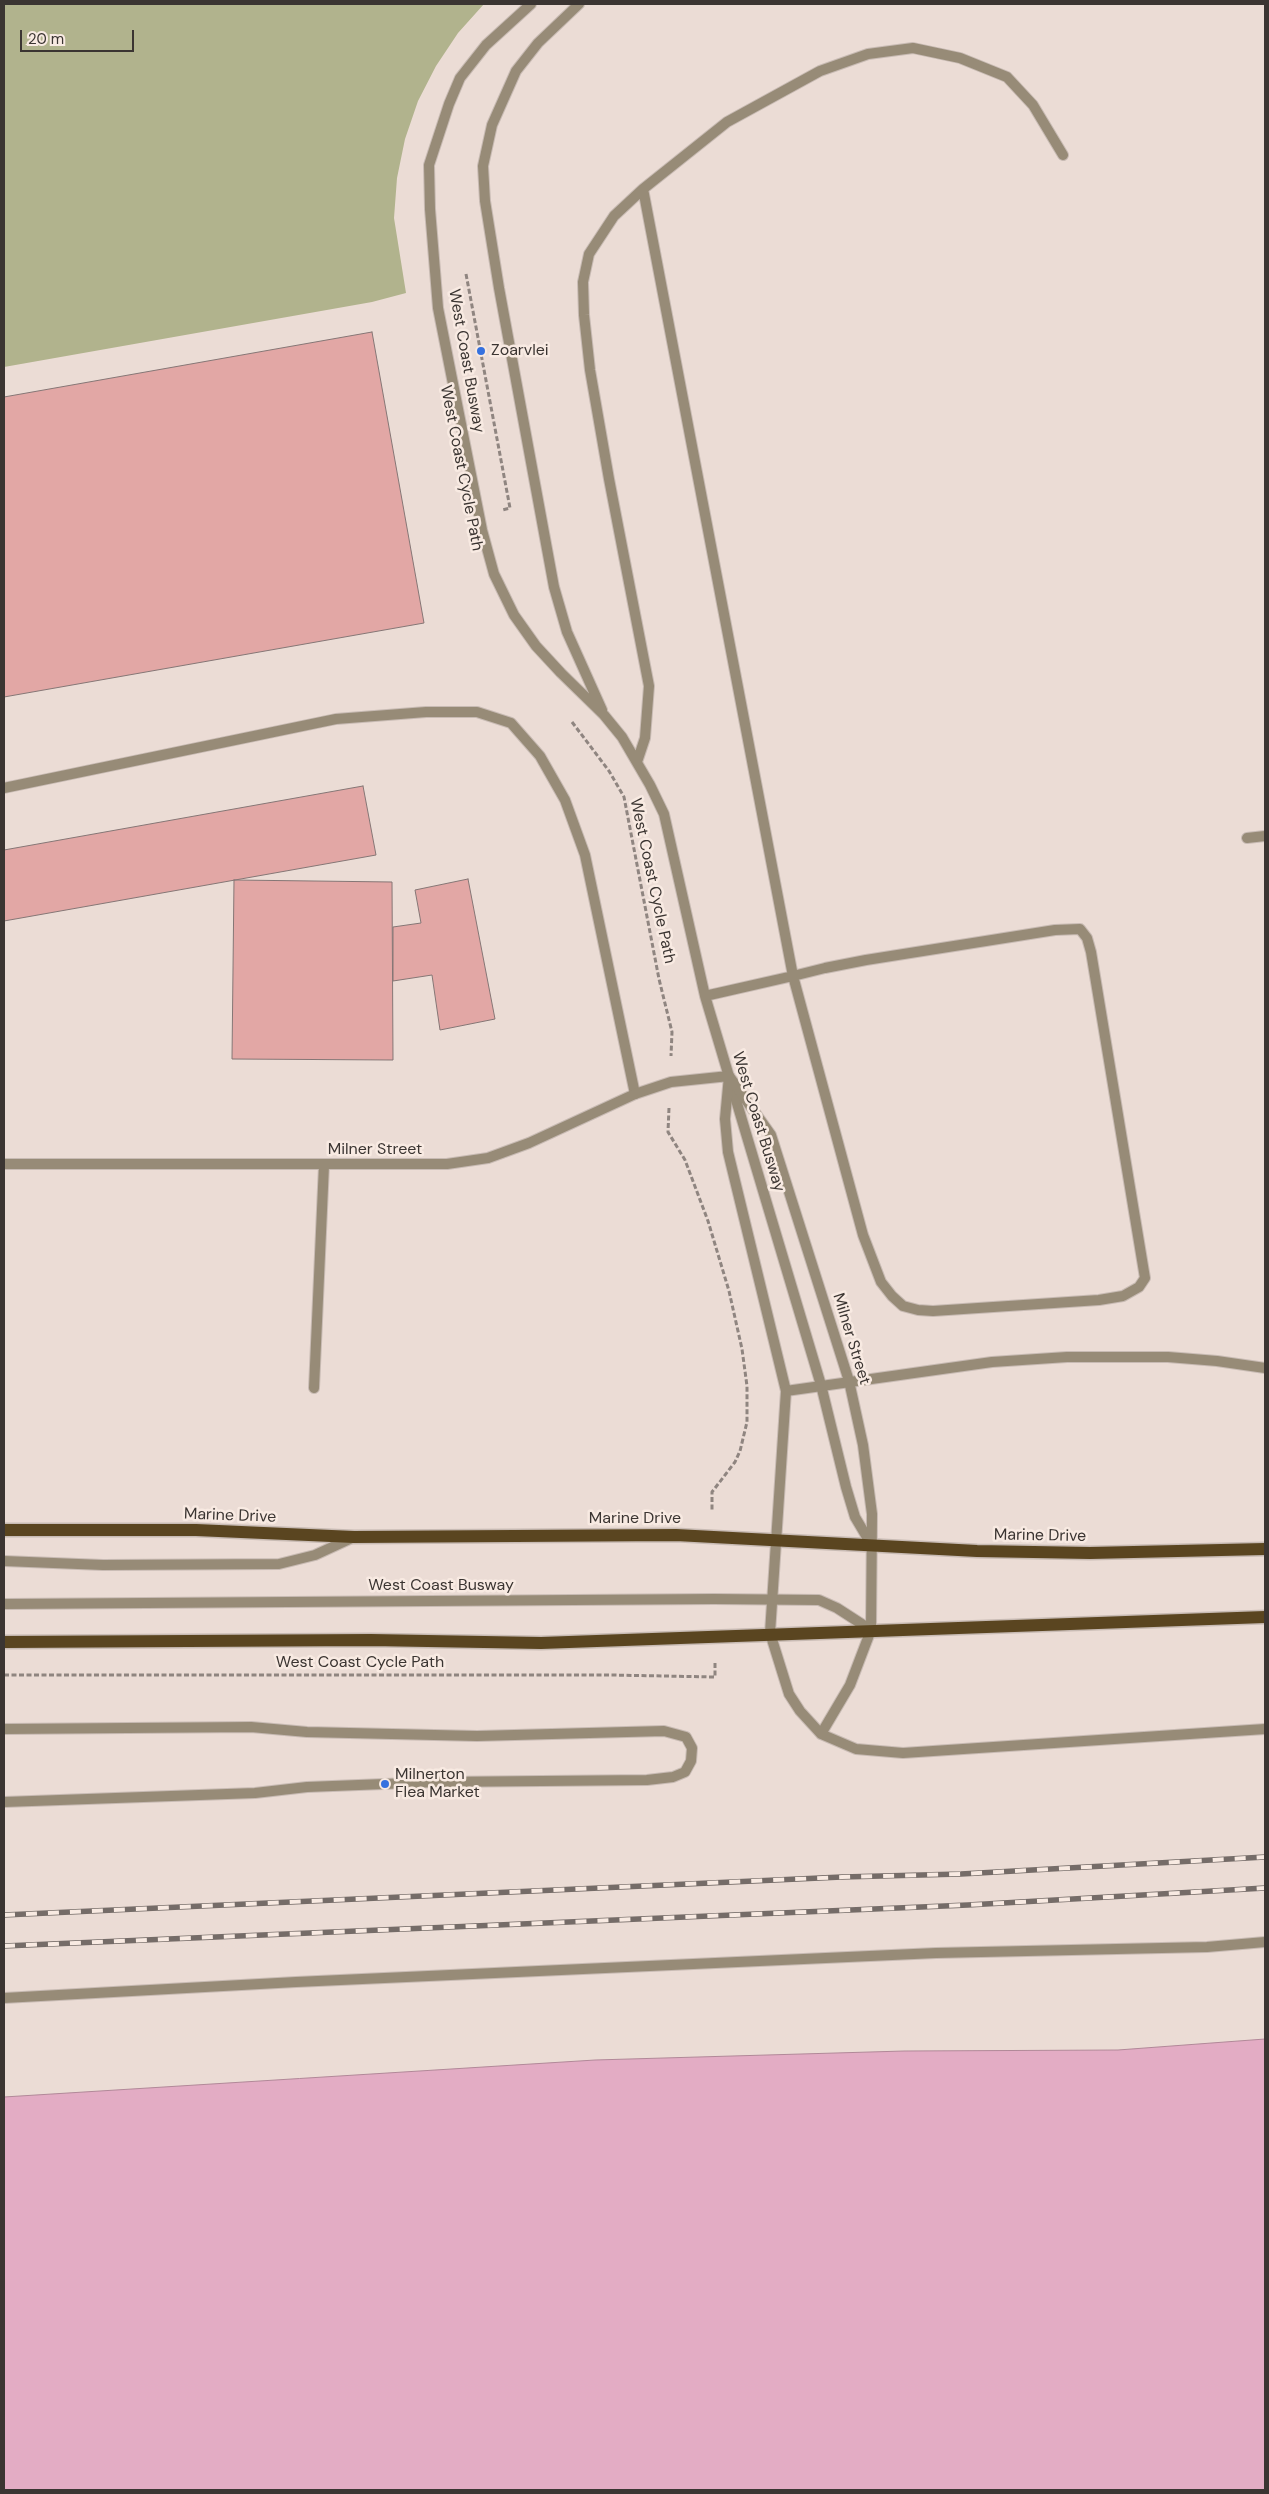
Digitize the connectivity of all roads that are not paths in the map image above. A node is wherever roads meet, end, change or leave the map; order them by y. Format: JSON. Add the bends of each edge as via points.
{"nodes":[{"id":1,"x":531,"y":4,"type":"edge"},
{"id":2,"x":580,"y":4,"type":"edge"},
{"id":3,"x":1063,"y":155,"type":"dead end"},
{"id":4,"x":643,"y":189,"type":"junction"},
{"id":5,"x":604,"y":715,"type":"junction"},
{"id":6,"x":638,"y":762,"type":"junction"},
{"id":7,"x":4,"y":788,"type":"edge"},
{"id":8,"x":1265,"y":836,"type":"edge"},
{"id":9,"x":1247,"y":838,"type":"dead end"},
{"id":10,"x":793,"y":976,"type":"junction"},
{"id":11,"x":705,"y":996,"type":"junction"},
{"id":12,"x":729,"y":1076,"type":"junction"},
{"id":13,"x":634,"y":1094,"type":"junction"},
{"id":14,"x":4,"y":1164,"type":"edge"},
{"id":15,"x":324,"y":1165,"type":"junction"},
{"id":16,"x":1265,"y":1368,"type":"edge"},
{"id":17,"x":850,"y":1381,"type":"junction"},
{"id":18,"x":821,"y":1385,"type":"junction"},
{"id":19,"x":314,"y":1388,"type":"dead end"},
{"id":20,"x":786,"y":1391,"type":"junction"},
{"id":21,"x":4,"y":1530,"type":"edge"},
{"id":22,"x":354,"y":1537,"type":"junction"},
{"id":23,"x":776,"y":1540,"type":"junction"},
{"id":24,"x":872,"y":1544,"type":"junction"},
{"id":25,"x":1265,"y":1549,"type":"edge"},
{"id":26,"x":4,"y":1561,"type":"edge"},
{"id":27,"x":772,"y":1599,"type":"junction"},
{"id":28,"x":4,"y":1604,"type":"edge"},
{"id":29,"x":1265,"y":1617,"type":"edge"},
{"id":30,"x":871,"y":1630,"type":"junction"},
{"id":31,"x":770,"y":1634,"type":"junction"},
{"id":32,"x":4,"y":1642,"type":"edge"},
{"id":33,"x":4,"y":1729,"type":"edge"},
{"id":34,"x":1265,"y":1729,"type":"edge"},
{"id":35,"x":822,"y":1734,"type":"junction"},
{"id":36,"x":4,"y":1802,"type":"edge"},
{"id":37,"x":1265,"y":1942,"type":"edge"},
{"id":38,"x":4,"y":1998,"type":"edge"}],
"edges":[{"from":1,"to":5,"type":"street","name":"West Coast Busway","via":[[486,45],[460,78],[429,165],[438,308],[482,530],[494,574],[514,615],[536,646]]},
{"from":2,"to":5,"type":"street","name":"West Coast Busway","via":[[538,43],[516,72],[492,125],[483,166],[485,201],[499,288],[554,587],[567,632]]},
{"from":3,"to":4,"type":"street","via":[[1033,106],[1006,77],[960,58],[913,48],[868,54],[820,71],[727,122]]},
{"from":4,"to":6,"type":"street","via":[[614,216],[589,254],[583,282],[590,370],[608,479],[650,686],[645,738]]},
{"from":4,"to":10,"type":"street"},
{"from":5,"to":6,"type":"street","name":"West Coast Busway"},
{"from":6,"to":11,"type":"street","name":"West Coast Busway","via":[[664,814]]},
{"from":7,"to":13,"type":"street","via":[[336,719],[426,712],[477,712],[511,723],[540,756],[565,800],[585,854]]},
{"from":8,"to":9,"type":"street"},
{"from":10,"to":10,"type":"street","via":[[962,944],[1055,930],[1080,930],[1087,938],[1091,952],[1142,1259],[1145,1278],[1139,1287],[1123,1296],[1099,1300],[933,1311],[903,1306],[881,1282],[864,1235]]},
{"from":10,"to":11,"type":"street"},
{"from":11,"to":12,"type":"street","name":"West Coast Busway"},
{"from":12,"to":13,"type":"street","name":"Milner Street","via":[[671,1082]]},
{"from":12,"to":17,"type":"street","name":"Milner Street","via":[[770,1135]]},
{"from":12,"to":18,"type":"street","name":"West Coast Busway"},
{"from":12,"to":20,"type":"street","via":[[724,1119],[728,1152]]},
{"from":13,"to":15,"type":"street","name":"Milner Street","via":[[529,1143],[488,1158],[447,1164]]},
{"from":14,"to":15,"type":"street","name":"Milner Street"},
{"from":15,"to":19,"type":"street"},
{"from":16,"to":17,"type":"street","via":[[1168,1357],[1067,1357],[992,1362]]},
{"from":17,"to":18,"type":"street"},
{"from":17,"to":24,"type":"street","name":"Milner Street","via":[[869,1484]]},
{"from":18,"to":20,"type":"street"},
{"from":18,"to":24,"type":"street","name":"West Coast Busway","via":[[854,1516]]},
{"from":20,"to":23,"type":"street"},
{"from":21,"to":22,"type":"main road","name":"Marine Drive","via":[[196,1530]]},
{"from":22,"to":23,"type":"main road","name":"Marine Drive","via":[[676,1535]]},
{"from":22,"to":26,"type":"street","via":[[315,1555],[279,1564],[103,1565]]},
{"from":23,"to":24,"type":"main road","name":"Marine Drive"},
{"from":23,"to":27,"type":"street"},
{"from":24,"to":25,"type":"main road","name":"Marine Drive","via":[[977,1551],[1090,1553]]},
{"from":24,"to":30,"type":"street","name":"Milner Street"},
{"from":27,"to":28,"type":"street","name":"West Coast Busway"},
{"from":27,"to":30,"type":"street","name":"West Coast Busway","via":[[819,1600]]},
{"from":27,"to":31,"type":"street"},
{"from":29,"to":30,"type":"main road"},
{"from":30,"to":31,"type":"main road"},
{"from":30,"to":35,"type":"street","via":[[850,1685]]},
{"from":31,"to":32,"type":"main road","via":[[541,1643],[371,1640]]},
{"from":31,"to":35,"type":"street","via":[[789,1694]]},
{"from":33,"to":36,"type":"street","via":[[251,1727],[307,1732],[477,1736],[664,1731],[686,1738],[692,1748],[691,1761],[685,1772],[647,1780],[436,1782],[307,1787],[255,1793]]},
{"from":34,"to":35,"type":"street","via":[[903,1753],[856,1749]]},
{"from":37,"to":38,"type":"street","via":[[1207,1947],[936,1953]]}]}
